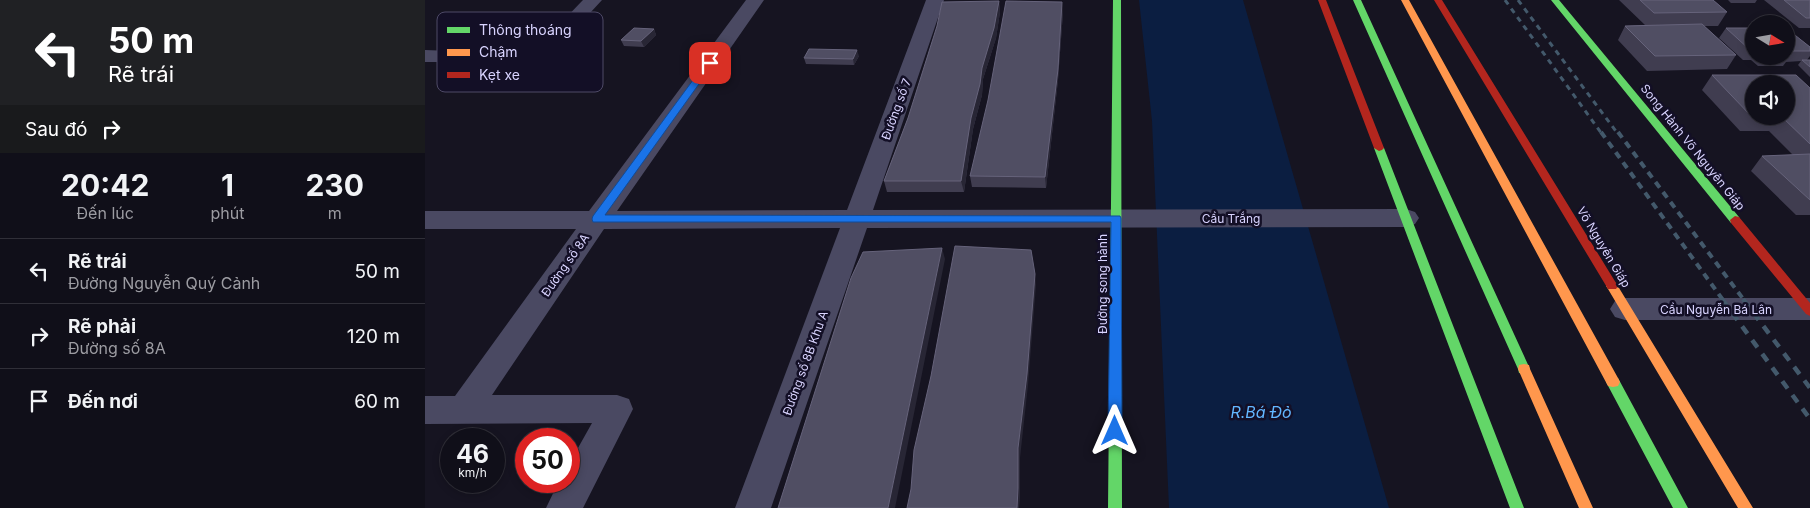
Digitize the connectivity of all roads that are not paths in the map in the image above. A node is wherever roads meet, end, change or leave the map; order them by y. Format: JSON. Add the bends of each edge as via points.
{"nodes":[{"id":1,"x":593,"y":0,"type":"edge"},
{"id":2,"x":755,"y":0,"type":"edge"},
{"id":3,"x":935,"y":0,"type":"edge"},
{"id":4,"x":1117,"y":0,"type":"edge"},
{"id":5,"x":1322,"y":0,"type":"edge"},
{"id":6,"x":1357,"y":0,"type":"edge"},
{"id":7,"x":1405,"y":0,"type":"edge"},
{"id":8,"x":1438,"y":0,"type":"edge"},
{"id":9,"x":1555,"y":0,"type":"edge"},
{"id":10,"x":581,"y":12,"type":"edge"},
{"id":11,"x":1116,"y":218,"type":"junction"},
{"id":12,"x":1406,"y":218,"type":"junction"},
{"id":13,"x":597,"y":219,"type":"junction"},
{"id":14,"x":856,"y":219,"type":"junction"},
{"id":15,"x":425,"y":220,"type":"edge"},
{"id":16,"x":1625,"y":309,"type":"junction"},
{"id":17,"x":1809,"y":310,"type":"edge"},
{"id":18,"x":425,"y":410,"type":"edge"},
{"id":19,"x":464,"y":410,"type":"junction"},
{"id":20,"x":564,"y":508,"type":"edge"},
{"id":21,"x":753,"y":508,"type":"edge"},
{"id":22,"x":1115,"y":508,"type":"edge"},
{"id":23,"x":1517,"y":508,"type":"edge"},
{"id":24,"x":1587,"y":508,"type":"edge"},
{"id":25,"x":1681,"y":508,"type":"edge"},
{"id":26,"x":1746,"y":508,"type":"edge"}],
"edges":[{"from":1,"to":10,"type":"street"},
{"from":2,"to":13,"type":"street","name":"Đường số 8A"},
{"from":3,"to":14,"type":"street","name":"Đường số 7"},
{"from":4,"to":11,"type":"main road","name":"Đường song hành"},
{"from":5,"to":12,"type":"main road"},
{"from":6,"to":24,"type":"main road"},
{"from":7,"to":25,"type":"main road"},
{"from":8,"to":16,"type":"main road","name":"Võ Nguyên Giáp"},
{"from":9,"to":17,"type":"main road","name":"Song Hành Võ Nguyên Giáp"},
{"from":11,"to":12,"type":"street","name":"Cầu Trắng"},
{"from":11,"to":14,"type":"street","name":"Cầu Trắng"},
{"from":11,"to":22,"type":"main road","name":"Đường song hành"},
{"from":12,"to":23,"type":"main road"},
{"from":13,"to":14,"type":"street","name":"Cầu Trắng"},
{"from":13,"to":15,"type":"street","name":"Cầu Trắng"},
{"from":13,"to":19,"type":"street","name":"Đường số 8A"},
{"from":14,"to":21,"type":"street","name":"Đường số 8B Khu A"},
{"from":16,"to":17,"type":"street","name":"Cầu Nguyễn Bá Lân"},
{"from":16,"to":26,"type":"main road","name":"Võ Nguyên Giáp"},
{"from":18,"to":19,"type":"street"},
{"from":19,"to":20,"type":"street","via":[[617,409]]}]}
